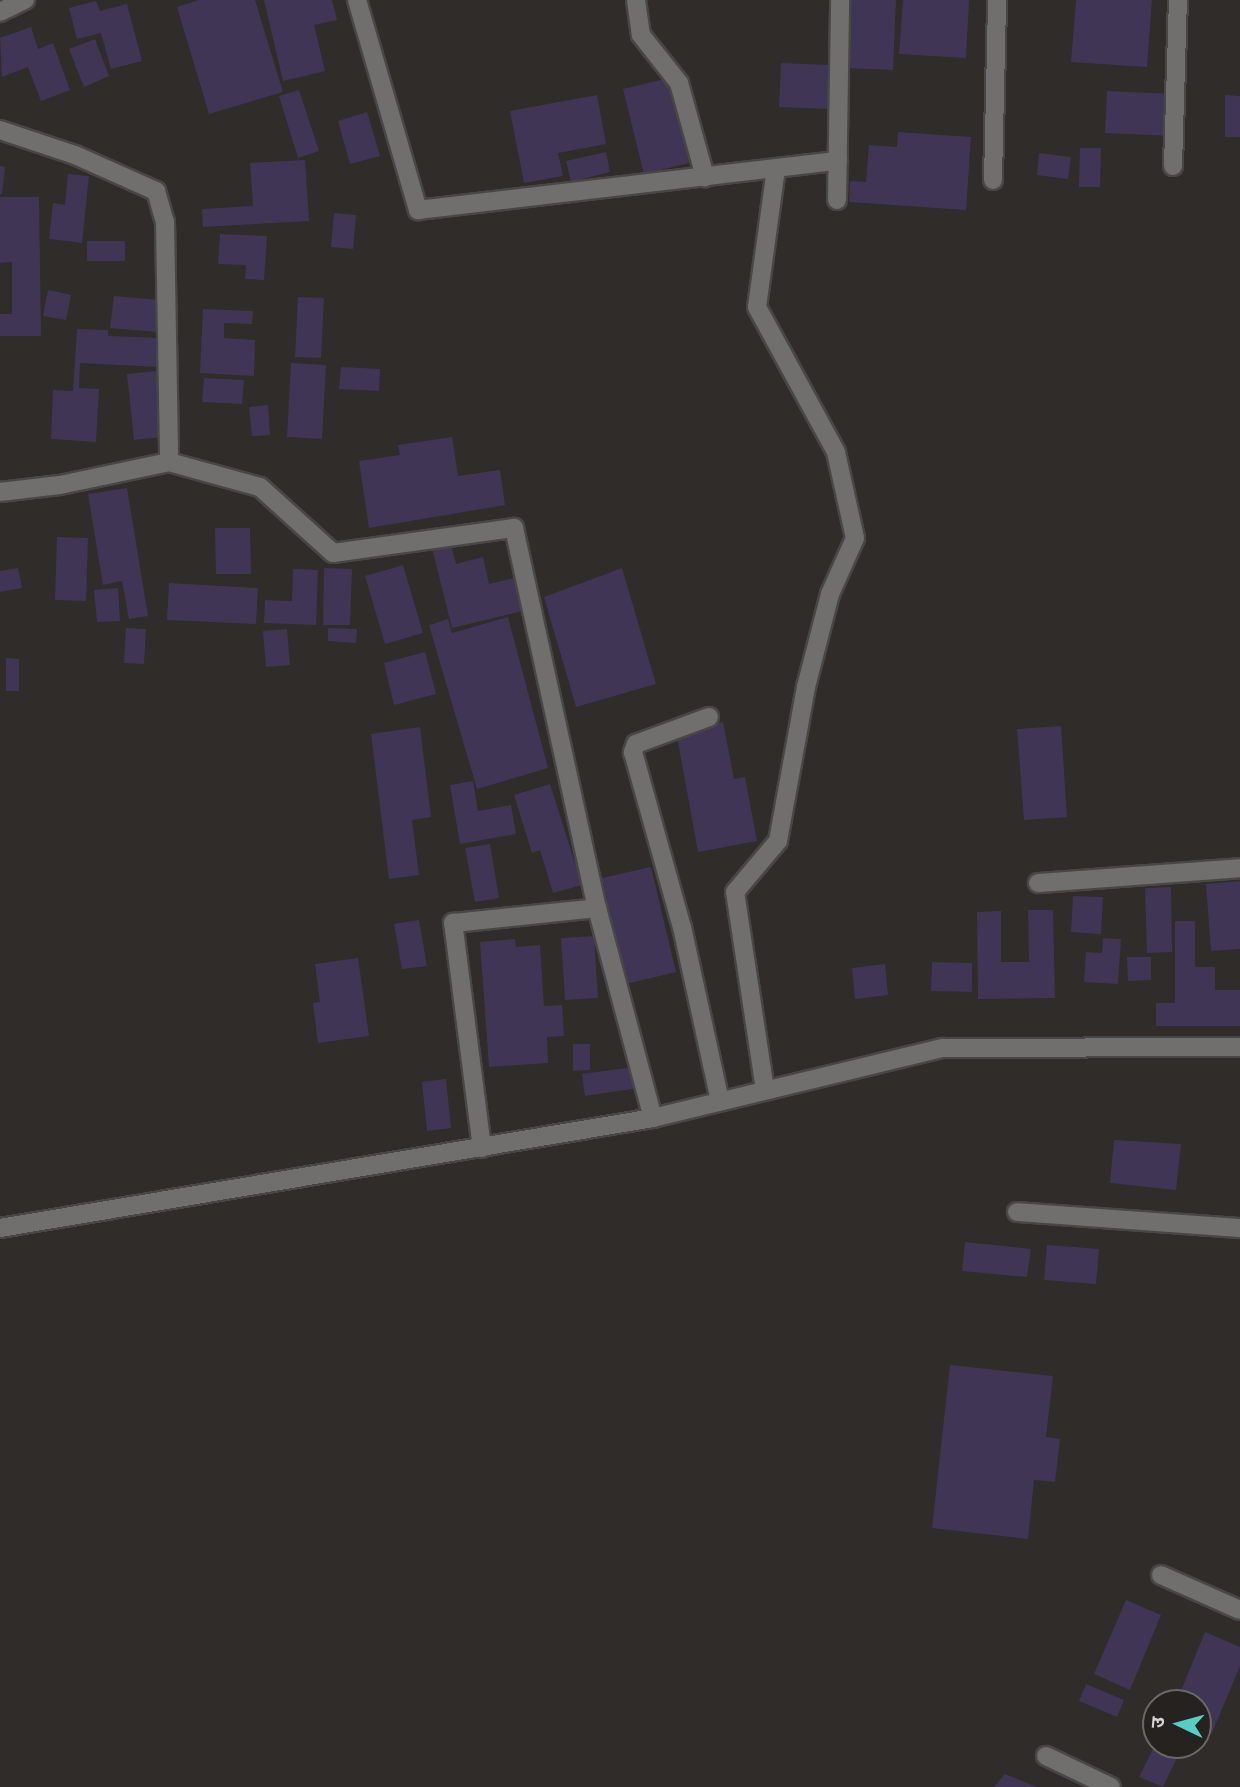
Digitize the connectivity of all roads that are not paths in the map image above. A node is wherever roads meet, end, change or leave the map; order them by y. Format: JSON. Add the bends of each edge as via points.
{"nodes":[{"id":1,"x":25,"y":0,"type":"edge"},
{"id":2,"x":356,"y":0,"type":"edge"},
{"id":3,"x":636,"y":0,"type":"edge"},
{"id":4,"x":840,"y":0,"type":"edge"},
{"id":5,"x":997,"y":0,"type":"edge"},
{"id":6,"x":1178,"y":0,"type":"edge"},
{"id":7,"x":0,"y":12,"type":"edge"},
{"id":8,"x":0,"y":130,"type":"edge"},
{"id":9,"x":838,"y":161,"type":"junction"},
{"id":10,"x":1173,"y":166,"type":"dead end"},
{"id":11,"x":776,"y":168,"type":"junction"},
{"id":12,"x":705,"y":177,"type":"junction"},
{"id":13,"x":993,"y":180,"type":"dead end"},
{"id":14,"x":837,"y":201,"type":"dead end"},
{"id":15,"x":169,"y":462,"type":"junction"},
{"id":16,"x":0,"y":492,"type":"edge"},
{"id":17,"x":709,"y":717,"type":"dead end"},
{"id":18,"x":1240,"y":868,"type":"edge"},
{"id":19,"x":1038,"y":883,"type":"dead end"},
{"id":20,"x":597,"y":908,"type":"junction"},
{"id":21,"x":1240,"y":1048,"type":"edge"},
{"id":22,"x":765,"y":1090,"type":"junction"},
{"id":23,"x":720,"y":1101,"type":"junction"},
{"id":24,"x":653,"y":1118,"type":"junction"},
{"id":25,"x":482,"y":1148,"type":"junction"},
{"id":26,"x":1017,"y":1212,"type":"dead end"},
{"id":27,"x":0,"y":1228,"type":"edge"},
{"id":28,"x":1240,"y":1228,"type":"edge"},
{"id":29,"x":1161,"y":1575,"type":"dead end"},
{"id":30,"x":1240,"y":1610,"type":"edge"},
{"id":31,"x":1046,"y":1756,"type":"dead end"},
{"id":32,"x":1111,"y":1787,"type":"edge"}],
"edges":[{"from":1,"to":7,"type":"street"},
{"from":2,"to":12,"type":"street","via":[[418,210]]},
{"from":3,"to":12,"type":"street","via":[[641,35],[679,83]]},
{"from":4,"to":9,"type":"street"},
{"from":5,"to":13,"type":"street"},
{"from":6,"to":10,"type":"street"},
{"from":8,"to":15,"type":"street","via":[[75,155],[156,191],[165,222]]},
{"from":9,"to":11,"type":"street"},
{"from":9,"to":14,"type":"street"},
{"from":11,"to":12,"type":"street"},
{"from":11,"to":22,"type":"street","via":[[757,307],[836,452],[855,538],[830,594],[778,841],[735,892]]},
{"from":15,"to":16,"type":"street","via":[[60,485]]},
{"from":15,"to":20,"type":"street","via":[[260,487],[333,553],[514,528]]},
{"from":17,"to":23,"type":"street","via":[[636,744],[633,752],[681,927]]},
{"from":18,"to":19,"type":"street"},
{"from":20,"to":24,"type":"street"},
{"from":20,"to":25,"type":"street","via":[[453,923]]},
{"from":21,"to":22,"type":"street","via":[[943,1048]]},
{"from":22,"to":23,"type":"street"},
{"from":23,"to":24,"type":"street"},
{"from":24,"to":25,"type":"street"},
{"from":25,"to":27,"type":"street"},
{"from":26,"to":28,"type":"street"},
{"from":29,"to":30,"type":"street"},
{"from":31,"to":32,"type":"street"}]}
